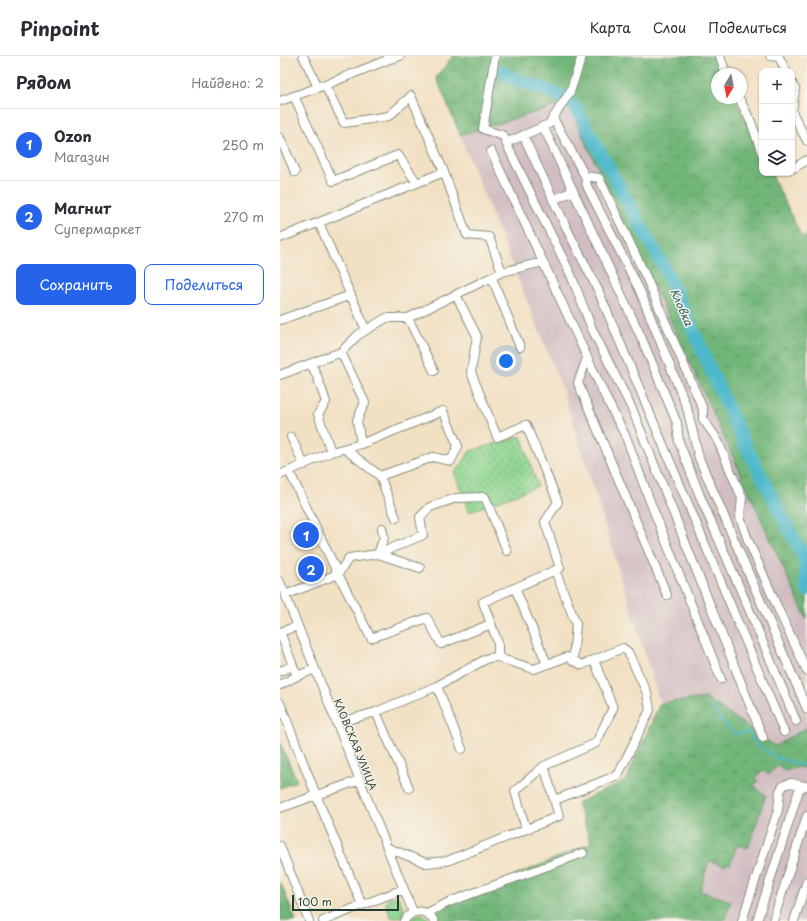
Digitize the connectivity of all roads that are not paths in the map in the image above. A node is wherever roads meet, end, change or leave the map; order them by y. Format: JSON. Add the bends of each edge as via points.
{"nodes":[{"id":1,"x":303,"y":56,"type":"edge"},
{"id":2,"x":400,"y":56,"type":"edge"},
{"id":3,"x":495,"y":56,"type":"edge"},
{"id":4,"x":582,"y":56,"type":"edge"},
{"id":5,"x":720,"y":56,"type":"edge"},
{"id":6,"x":770,"y":56,"type":"edge"},
{"id":7,"x":387,"y":58,"type":"edge"},
{"id":8,"x":724,"y":68,"type":"edge"},
{"id":9,"x":784,"y":68,"type":"edge"},
{"id":10,"x":322,"y":86,"type":"junction"},
{"id":11,"x":294,"y":96,"type":"junction"},
{"id":12,"x":280,"y":102,"type":"edge"},
{"id":13,"x":742,"y":104,"type":"edge"},
{"id":14,"x":793,"y":104,"type":"edge"},
{"id":15,"x":553,"y":118,"type":"junction"},
{"id":16,"x":543,"y":126,"type":"junction"},
{"id":17,"x":523,"y":135,"type":"junction"},
{"id":18,"x":280,"y":138,"type":"edge"},
{"id":19,"x":807,"y":141,"type":"edge"},
{"id":20,"x":506,"y":143,"type":"junction"},
{"id":21,"x":759,"y":144,"type":"edge"},
{"id":22,"x":491,"y":151,"type":"dead end"},
{"id":23,"x":807,"y":160,"type":"edge"},
{"id":24,"x":795,"y":167,"type":"edge"},
{"id":25,"x":295,"y":172,"type":"dead end"},
{"id":26,"x":444,"y":172,"type":"junction"},
{"id":27,"x":585,"y":176,"type":"junction"},
{"id":28,"x":417,"y":183,"type":"junction"},
{"id":29,"x":573,"y":191,"type":"junction"},
{"id":30,"x":553,"y":200,"type":"junction"},
{"id":31,"x":320,"y":222,"type":"junction"},
{"id":32,"x":280,"y":238,"type":"edge"},
{"id":33,"x":543,"y":262,"type":"junction"},
{"id":34,"x":502,"y":272,"type":"junction"},
{"id":35,"x":492,"y":278,"type":"junction"},
{"id":36,"x":351,"y":294,"type":"junction"},
{"id":37,"x":456,"y":295,"type":"junction"},
{"id":38,"x":408,"y":318,"type":"junction"},
{"id":39,"x":280,"y":320,"type":"edge"},
{"id":40,"x":366,"y":330,"type":"junction"},
{"id":41,"x":520,"y":347,"type":"dead end"},
{"id":42,"x":341,"y":352,"type":"junction"},
{"id":43,"x":587,"y":358,"type":"junction"},
{"id":44,"x":311,"y":364,"type":"junction"},
{"id":45,"x":434,"y":371,"type":"dead end"},
{"id":46,"x":280,"y":374,"type":"edge"},
{"id":47,"x":291,"y":437,"type":"dead end"},
{"id":48,"x":361,"y":444,"type":"junction"},
{"id":49,"x":345,"y":448,"type":"junction"},
{"id":50,"x":331,"y":452,"type":"junction"},
{"id":51,"x":304,"y":465,"type":"junction"},
{"id":52,"x":289,"y":471,"type":"junction"},
{"id":53,"x":280,"y":475,"type":"edge"},
{"id":54,"x":380,"y":476,"type":"junction"},
{"id":55,"x":396,"y":518,"type":"dead end"},
{"id":56,"x":382,"y":528,"type":"dead end"},
{"id":57,"x":507,"y":551,"type":"dead end"},
{"id":58,"x":378,"y":554,"type":"junction"},
{"id":59,"x":420,"y":568,"type":"dead end"},
{"id":60,"x":555,"y":570,"type":"junction"},
{"id":61,"x":338,"y":574,"type":"junction"},
{"id":62,"x":280,"y":582,"type":"edge"},
{"id":63,"x":515,"y":588,"type":"junction"},
{"id":64,"x":285,"y":595,"type":"junction"},
{"id":65,"x":667,"y":595,"type":"dead end"},
{"id":66,"x":491,"y":624,"type":"junction"},
{"id":67,"x":298,"y":626,"type":"junction"},
{"id":68,"x":280,"y":632,"type":"edge"},
{"id":69,"x":498,"y":657,"type":"junction"},
{"id":70,"x":594,"y":660,"type":"junction"},
{"id":71,"x":574,"y":661,"type":"junction"},
{"id":72,"x":547,"y":664,"type":"junction"},
{"id":73,"x":293,"y":666,"type":"junction"},
{"id":74,"x":315,"y":669,"type":"junction"},
{"id":75,"x":280,"y":671,"type":"edge"},
{"id":76,"x":807,"y":671,"type":"edge"},
{"id":77,"x":297,"y":676,"type":"junction"},
{"id":78,"x":721,"y":679,"type":"dead end"},
{"id":79,"x":280,"y":686,"type":"edge"},
{"id":80,"x":437,"y":686,"type":"junction"},
{"id":81,"x":280,"y":703,"type":"edge"},
{"id":82,"x":807,"y":709,"type":"edge"},
{"id":83,"x":376,"y":712,"type":"junction"},
{"id":84,"x":796,"y":721,"type":"dead end"},
{"id":85,"x":337,"y":723,"type":"junction"},
{"id":86,"x":784,"y":732,"type":"dead end"},
{"id":87,"x":763,"y":738,"type":"dead end"},
{"id":88,"x":462,"y":749,"type":"dead end"},
{"id":89,"x":544,"y":766,"type":"junction"},
{"id":90,"x":360,"y":780,"type":"junction"},
{"id":91,"x":806,"y":786,"type":"edge"},
{"id":92,"x":410,"y":788,"type":"dead end"},
{"id":93,"x":316,"y":795,"type":"junction"},
{"id":94,"x":555,"y":800,"type":"junction"},
{"id":95,"x":280,"y":808,"type":"edge"},
{"id":96,"x":807,"y":816,"type":"edge"},
{"id":97,"x":526,"y":829,"type":"junction"},
{"id":98,"x":280,"y":846,"type":"edge"},
{"id":99,"x":388,"y":848,"type":"junction"},
{"id":100,"x":583,"y":853,"type":"dead end"},
{"id":101,"x":807,"y":881,"type":"edge"},
{"id":102,"x":404,"y":889,"type":"junction"},
{"id":103,"x":362,"y":905,"type":"junction"},
{"id":104,"x":413,"y":912,"type":"junction"},
{"id":105,"x":426,"y":913,"type":"junction"},
{"id":106,"x":309,"y":921,"type":"edge"},
{"id":107,"x":323,"y":921,"type":"edge"},
{"id":108,"x":404,"y":921,"type":"edge"},
{"id":109,"x":434,"y":921,"type":"edge"},
{"id":110,"x":742,"y":921,"type":"edge"},
{"id":111,"x":757,"y":921,"type":"edge"},
{"id":112,"x":772,"y":921,"type":"edge"},
{"id":113,"x":794,"y":921,"type":"edge"}],
"edges":[{"from":1,"to":10,"type":"street"},
{"from":2,"to":7,"type":"street"},
{"from":3,"to":20,"type":"street","via":[[483,129],[504,136]]},
{"from":4,"to":15,"type":"street","via":[[570,92]]},
{"from":5,"to":8,"type":"street"},
{"from":6,"to":9,"type":"street","via":[[779,57]]},
{"from":7,"to":10,"type":"street"},
{"from":10,"to":11,"type":"street"},
{"from":10,"to":26,"type":"street","via":[[344,123],[389,116],[411,96]]},
{"from":11,"to":12,"type":"street"},
{"from":11,"to":28,"type":"street","via":[[332,181],[398,155]]},
{"from":13,"to":21,"type":"street"},
{"from":14,"to":19,"type":"street","via":[[792,112]]},
{"from":15,"to":16,"type":"street","via":[[549,124]]},
{"from":15,"to":27,"type":"street"},
{"from":16,"to":17,"type":"street"},
{"from":16,"to":29,"type":"street"},
{"from":17,"to":20,"type":"street"},
{"from":17,"to":30,"type":"street"},
{"from":18,"to":25,"type":"street"},
{"from":20,"to":87,"type":"street","via":[[571,275],[592,329],[633,411]]},
{"from":22,"to":33,"type":"street"},
{"from":23,"to":24,"type":"street"},
{"from":26,"to":28,"type":"street"},
{"from":26,"to":34,"type":"street","via":[[467,235],[489,237]]},
{"from":27,"to":76,"type":"street","via":[[599,178],[646,277],[703,409],[703,419],[720,445],[742,498],[740,517],[748,540]]},
{"from":27,"to":82,"type":"street","via":[[587,186],[640,291],[687,408],[699,458]]},
{"from":28,"to":31,"type":"street"},
{"from":29,"to":30,"type":"street"},
{"from":29,"to":84,"type":"street","via":[[663,388],[677,423],[679,442],[700,496]]},
{"from":30,"to":86,"type":"street","via":[[598,290]]},
{"from":31,"to":32,"type":"street"},
{"from":31,"to":36,"type":"street"},
{"from":33,"to":34,"type":"street"},
{"from":33,"to":43,"type":"street"},
{"from":34,"to":35,"type":"street"},
{"from":35,"to":37,"type":"street"},
{"from":35,"to":41,"type":"street"},
{"from":36,"to":39,"type":"street"},
{"from":36,"to":40,"type":"street"},
{"from":37,"to":38,"type":"street"},
{"from":37,"to":60,"type":"street","via":[[477,336],[471,372],[497,437],[526,425],[558,502],[545,522],[560,568]]},
{"from":38,"to":40,"type":"street","via":[[386,318]]},
{"from":38,"to":45,"type":"street"},
{"from":40,"to":42,"type":"street"},
{"from":42,"to":44,"type":"street"},
{"from":42,"to":48,"type":"street","via":[[365,403],[357,420]]},
{"from":43,"to":65,"type":"street","via":[[578,383]]},
{"from":43,"to":78,"type":"street","via":[[626,437]]},
{"from":44,"to":46,"type":"street"},
{"from":44,"to":50,"type":"street","via":[[326,402],[318,414]]},
{"from":47,"to":51,"type":"street"},
{"from":48,"to":49,"type":"street"},
{"from":48,"to":54,"type":"street","via":[[443,411],[458,446],[451,461],[433,457]]},
{"from":49,"to":50,"type":"street"},
{"from":49,"to":54,"type":"street"},
{"from":50,"to":51,"type":"street"},
{"from":51,"to":52,"type":"street"},
{"from":52,"to":53,"type":"street"},
{"from":52,"to":61,"type":"street"},
{"from":54,"to":55,"type":"street"},
{"from":56,"to":58,"type":"street","via":[[384,537]]},
{"from":57,"to":58,"type":"street","via":[[485,497],[456,498],[430,507],[420,517],[423,534]]},
{"from":58,"to":59,"type":"street"},
{"from":58,"to":61,"type":"street","via":[[349,558]]},
{"from":60,"to":63,"type":"street"},
{"from":60,"to":71,"type":"street","via":[[576,624]]},
{"from":61,"to":64,"type":"street"},
{"from":61,"to":66,"type":"street","via":[[372,638],[427,618],[441,644]]},
{"from":62,"to":64,"type":"street","name":"КЛОВСКАЯ УЛИЦА"},
{"from":63,"to":66,"type":"street","via":[[483,602]]},
{"from":63,"to":72,"type":"street"},
{"from":64,"to":67,"type":"street","name":"КЛОВСКАЯ УЛИЦА"},
{"from":66,"to":69,"type":"street","via":[[498,643]]},
{"from":67,"to":68,"type":"street"},
{"from":67,"to":74,"type":"street","name":"КЛОВСКАЯ УЛИЦА"},
{"from":68,"to":73,"type":"street"},
{"from":69,"to":72,"type":"street","via":[[534,669]]},
{"from":69,"to":80,"type":"street","via":[[488,658]]},
{"from":70,"to":71,"type":"street","via":[[582,666]]},
{"from":70,"to":89,"type":"street","via":[[613,708],[596,743]]},
{"from":70,"to":94,"type":"street","via":[[623,648],[628,652],[647,693],[650,710],[618,775]]},
{"from":71,"to":72,"type":"street","via":[[567,657]]},
{"from":73,"to":75,"type":"street"},
{"from":73,"to":77,"type":"street"},
{"from":74,"to":77,"type":"street"},
{"from":74,"to":85,"type":"street","name":"КЛОВСКАЯ УЛИЦА"},
{"from":77,"to":79,"type":"street"},
{"from":80,"to":83,"type":"street"},
{"from":80,"to":88,"type":"street"},
{"from":81,"to":93,"type":"street"},
{"from":83,"to":85,"type":"street"},
{"from":83,"to":92,"type":"street"},
{"from":85,"to":90,"type":"street","name":"КЛОВСКАЯ УЛИЦА"},
{"from":89,"to":94,"type":"street"},
{"from":89,"to":97,"type":"street","via":[[515,791]]},
{"from":90,"to":93,"type":"street"},
{"from":90,"to":99,"type":"street","name":"КЛОВСКАЯ УЛИЦА"},
{"from":91,"to":110,"type":"street","via":[[791,783],[784,785],[780,791],[778,810]]},
{"from":91,"to":111,"type":"street","via":[[799,790]]},
{"from":93,"to":95,"type":"street"},
{"from":93,"to":103,"type":"street"},
{"from":94,"to":97,"type":"street","via":[[559,816]]},
{"from":96,"to":112,"type":"street"},
{"from":97,"to":99,"type":"street","via":[[447,861],[426,863]]},
{"from":98,"to":106,"type":"street"},
{"from":99,"to":102,"type":"street","name":"КЛОВСКАЯ УЛИЦА"},
{"from":100,"to":105,"type":"street","via":[[449,902]]},
{"from":101,"to":113,"type":"street"},
{"from":102,"to":103,"type":"street"},
{"from":102,"to":104,"type":"street","name":"КЛОВСКАЯ УЛИЦА"},
{"from":103,"to":107,"type":"street"},
{"from":104,"to":105,"type":"street"},
{"from":104,"to":108,"type":"street"},
{"from":105,"to":109,"type":"street"}]}
